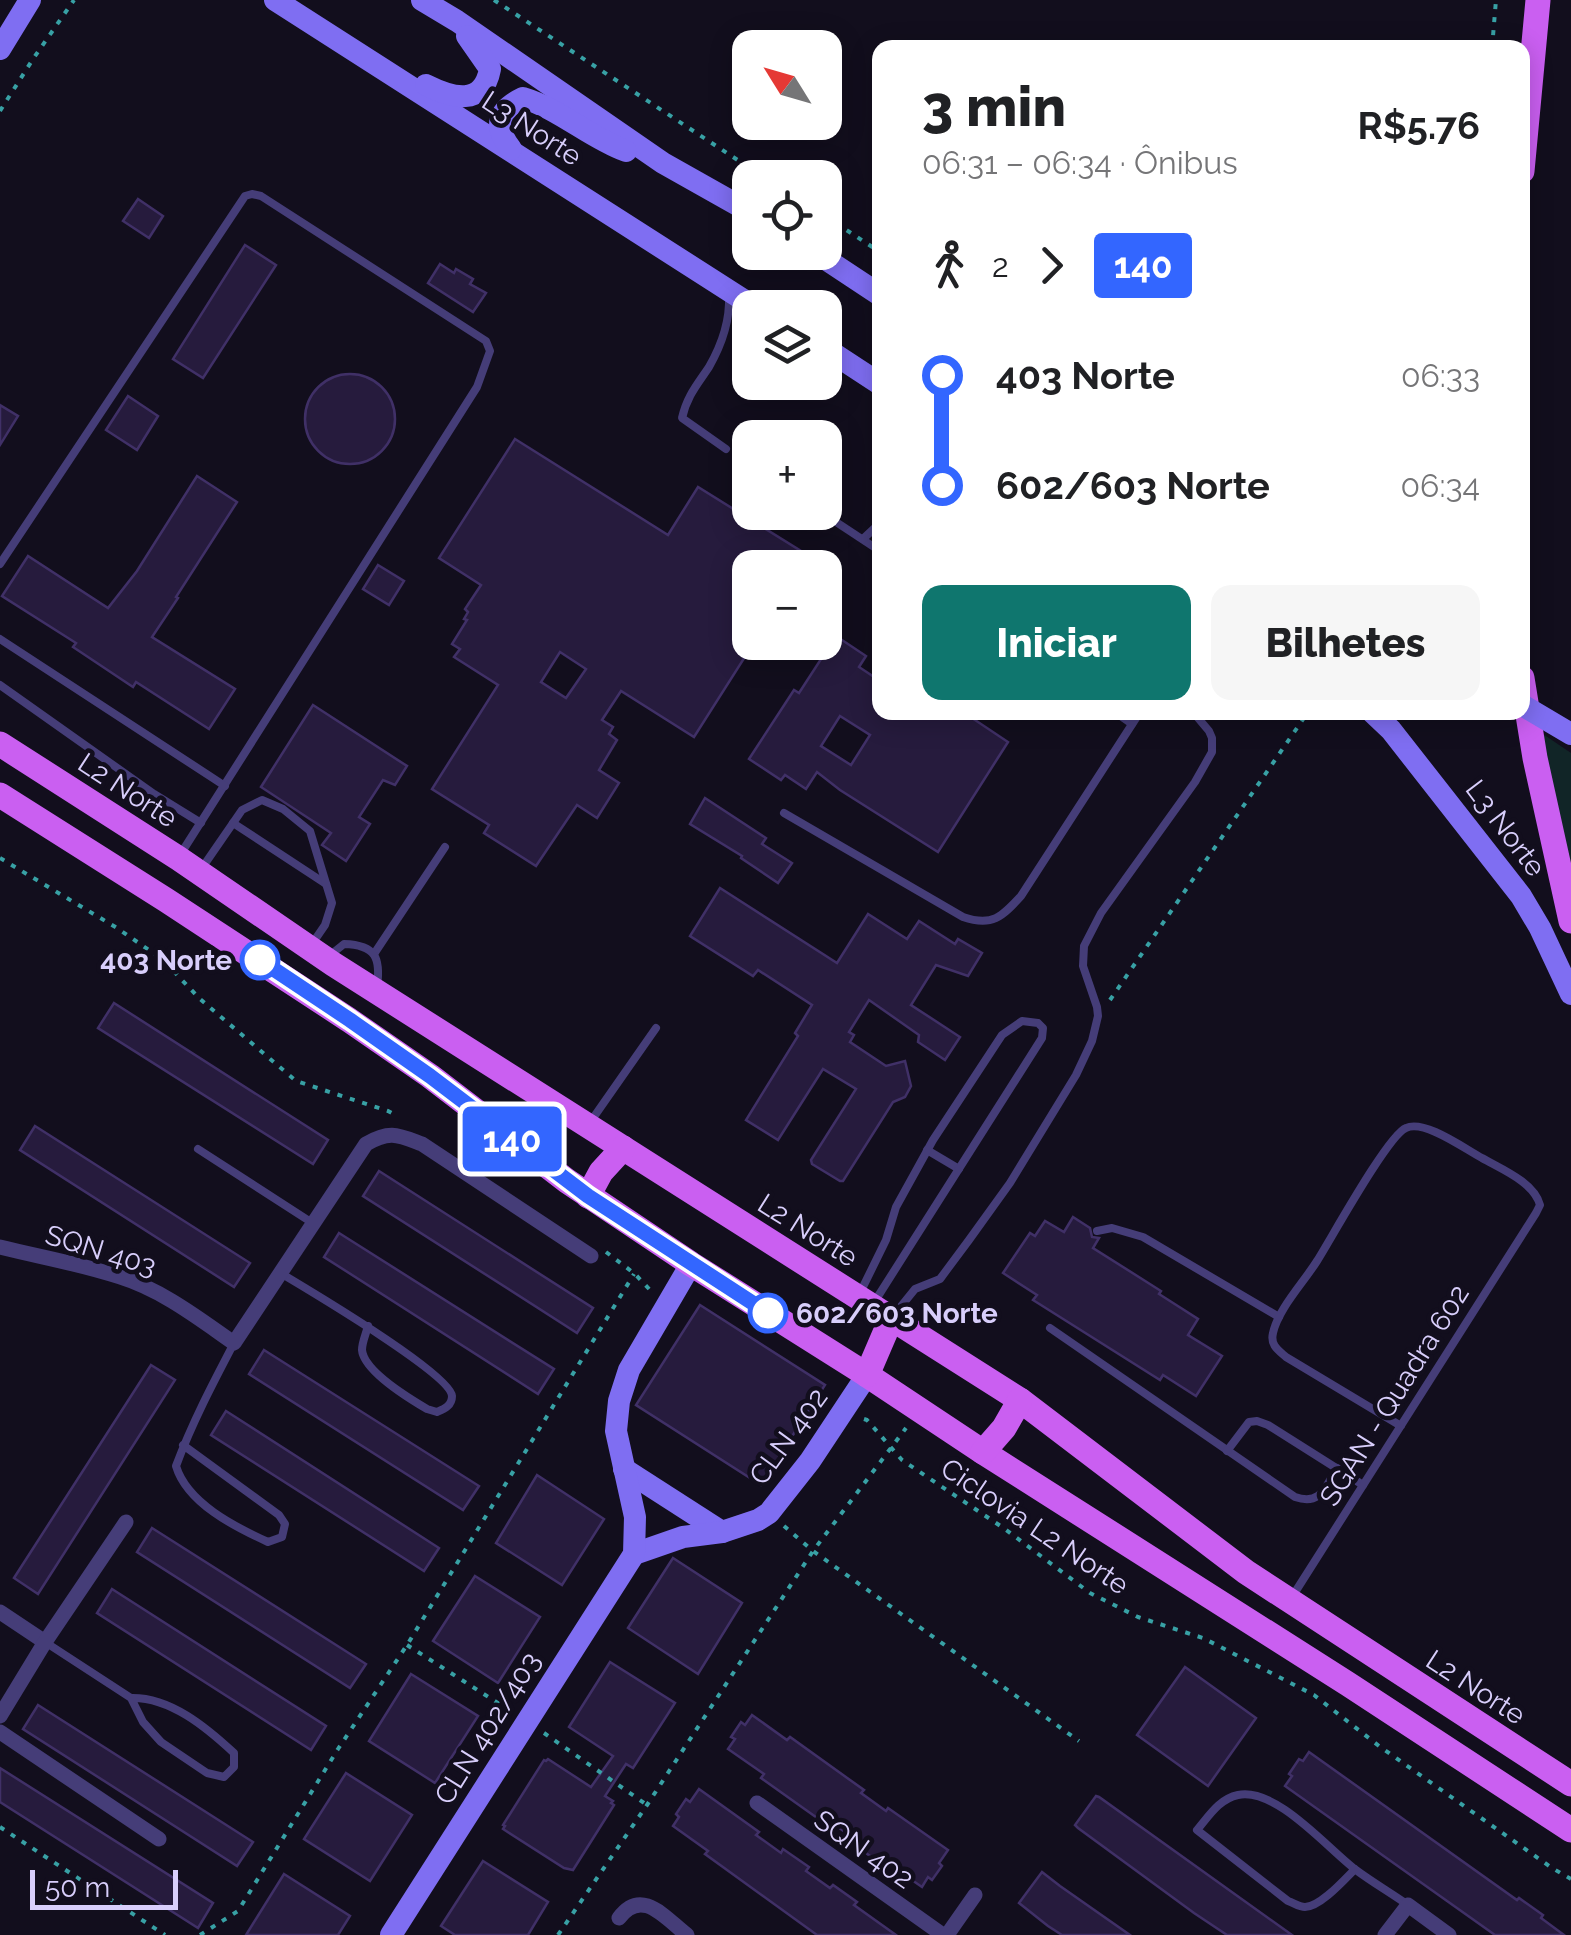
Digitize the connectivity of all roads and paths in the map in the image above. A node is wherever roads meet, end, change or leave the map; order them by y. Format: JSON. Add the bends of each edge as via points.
{"nodes":[{"id":1,"x":30,"y":0,"type":"edge"},
{"id":2,"x":74,"y":0,"type":"edge"},
{"id":3,"x":275,"y":0,"type":"edge"},
{"id":4,"x":422,"y":0,"type":"edge"},
{"id":5,"x":494,"y":0,"type":"edge"},
{"id":6,"x":1496,"y":0,"type":"edge"},
{"id":7,"x":1538,"y":0,"type":"edge"},
{"id":8,"x":457,"y":21,"type":"junction"},
{"id":9,"x":338,"y":40,"type":"junction"},
{"id":10,"x":1493,"y":40,"type":"edge"},
{"id":11,"x":0,"y":49,"type":"edge"},
{"id":12,"x":1530,"y":86,"type":"edge"},
{"id":13,"x":0,"y":111,"type":"edge"},
{"id":14,"x":512,"y":150,"type":"junction"},
{"id":15,"x":738,"y":160,"type":"edge"},
{"id":16,"x":663,"y":163,"type":"junction"},
{"id":17,"x":732,"y":202,"type":"edge"},
{"id":18,"x":842,"y":227,"type":"edge"},
{"id":19,"x":872,"y":247,"type":"edge"},
{"id":20,"x":842,"y":270,"type":"edge"},
{"id":21,"x":872,"y":290,"type":"edge"},
{"id":22,"x":729,"y":291,"type":"junction"},
{"id":23,"x":732,"y":293,"type":"edge"},
{"id":24,"x":842,"y":359,"type":"edge"},
{"id":25,"x":872,"y":379,"type":"edge"},
{"id":26,"x":726,"y":449,"type":"dead end"},
{"id":27,"x":842,"y":526,"type":"edge"},
{"id":28,"x":872,"y":533,"type":"edge"},
{"id":29,"x":863,"y":540,"type":"junction"},
{"id":30,"x":872,"y":546,"type":"edge"},
{"id":31,"x":0,"y":564,"type":"edge"},
{"id":32,"x":0,"y":639,"type":"edge"},
{"id":33,"x":0,"y":685,"type":"edge"},
{"id":34,"x":1530,"y":710,"type":"edge"},
{"id":35,"x":1126,"y":720,"type":"edge"},
{"id":36,"x":1135,"y":720,"type":"edge"},
{"id":37,"x":1199,"y":720,"type":"edge"},
{"id":38,"x":1302,"y":720,"type":"edge"},
{"id":39,"x":1381,"y":720,"type":"edge"},
{"id":40,"x":1529,"y":720,"type":"edge"},
{"id":41,"x":1132,"y":724,"type":"junction"},
{"id":42,"x":1571,"y":734,"type":"edge"},
{"id":43,"x":0,"y":744,"type":"edge"},
{"id":44,"x":225,"y":786,"type":"junction"},
{"id":45,"x":0,"y":795,"type":"edge"},
{"id":46,"x":784,"y":813,"type":"dead end"},
{"id":47,"x":200,"y":822,"type":"junction"},
{"id":48,"x":233,"y":823,"type":"junction"},
{"id":49,"x":446,"y":847,"type":"dead end"},
{"id":50,"x":0,"y":858,"type":"edge"},
{"id":51,"x":189,"y":865,"type":"junction"},
{"id":52,"x":326,"y":884,"type":"junction"},
{"id":53,"x":1571,"y":921,"type":"edge"},
{"id":54,"x":318,"y":953,"type":"junction"},
{"id":55,"x":374,"y":954,"type":"junction"},
{"id":56,"x":377,"y":991,"type":"junction"},
{"id":57,"x":1571,"y":994,"type":"edge"},
{"id":58,"x":1098,"y":1016,"type":"junction"},
{"id":59,"x":656,"y":1028,"type":"dead end"},
{"id":60,"x":404,"y":1121,"type":"dead end"},
{"id":61,"x":588,"y":1125,"type":"junction"},
{"id":62,"x":624,"y":1148,"type":"junction"},
{"id":63,"x":198,"y":1149,"type":"dead end"},
{"id":64,"x":927,"y":1150,"type":"junction"},
{"id":65,"x":959,"y":1169,"type":"junction"},
{"id":66,"x":588,"y":1196,"type":"junction"},
{"id":67,"x":314,"y":1224,"type":"junction"},
{"id":68,"x":1097,"y":1231,"type":"dead end"},
{"id":69,"x":0,"y":1247,"type":"edge"},
{"id":70,"x":598,"y":1254,"type":"joint"},
{"id":71,"x":691,"y":1264,"type":"junction"},
{"id":72,"x":282,"y":1274,"type":"junction"},
{"id":73,"x":635,"y":1274,"type":"junction"},
{"id":74,"x":873,"y":1308,"type":"junction"},
{"id":75,"x":662,"y":1311,"type":"junction"},
{"id":76,"x":1278,"y":1317,"type":"junction"},
{"id":77,"x":368,"y":1326,"type":"junction"},
{"id":78,"x":1050,"y":1328,"type":"dead end"},
{"id":79,"x":234,"y":1342,"type":"junction"},
{"id":80,"x":867,"y":1375,"type":"junction"},
{"id":81,"x":1020,"y":1400,"type":"junction"},
{"id":82,"x":920,"y":1409,"type":"junction"},
{"id":83,"x":842,"y":1413,"type":"junction"},
{"id":84,"x":1401,"y":1426,"type":"junction"},
{"id":85,"x":184,"y":1446,"type":"junction"},
{"id":86,"x":890,"y":1447,"type":"junction"},
{"id":87,"x":1227,"y":1451,"type":"junction"},
{"id":88,"x":982,"y":1452,"type":"junction"},
{"id":89,"x":1337,"y":1468,"type":"junction"},
{"id":90,"x":624,"y":1469,"type":"junction"},
{"id":91,"x":1364,"y":1485,"type":"junction"},
{"id":92,"x":769,"y":1513,"type":"junction"},
{"id":93,"x":126,"y":1522,"type":"dead end"},
{"id":94,"x":722,"y":1532,"type":"junction"},
{"id":95,"x":813,"y":1551,"type":"junction"},
{"id":96,"x":634,"y":1554,"type":"junction"},
{"id":97,"x":1290,"y":1601,"type":"junction"},
{"id":98,"x":0,"y":1612,"type":"edge"},
{"id":99,"x":45,"y":1642,"type":"junction"},
{"id":100,"x":131,"y":1698,"type":"junction"},
{"id":101,"x":0,"y":1716,"type":"edge"},
{"id":102,"x":0,"y":1732,"type":"edge"},
{"id":103,"x":1079,"y":1742,"type":"dead end"},
{"id":104,"x":1571,"y":1784,"type":"edge"},
{"id":105,"x":757,"y":1803,"type":"dead end"},
{"id":106,"x":0,"y":1827,"type":"edge"},
{"id":107,"x":1571,"y":1830,"type":"edge"},
{"id":108,"x":159,"y":1838,"type":"dead end"},
{"id":109,"x":1355,"y":1869,"type":"junction"},
{"id":110,"x":1571,"y":1879,"type":"edge"},
{"id":111,"x":975,"y":1895,"type":"dead end"},
{"id":112,"x":1408,"y":1905,"type":"junction"},
{"id":113,"x":619,"y":1918,"type":"dead end"},
{"id":114,"x":164,"y":1935,"type":"edge"},
{"id":115,"x":200,"y":1935,"type":"edge"},
{"id":116,"x":391,"y":1935,"type":"edge"},
{"id":117,"x":558,"y":1935,"type":"edge"},
{"id":118,"x":688,"y":1935,"type":"edge"},
{"id":119,"x":704,"y":1935,"type":"edge"},
{"id":120,"x":945,"y":1935,"type":"edge"},
{"id":121,"x":1385,"y":1935,"type":"edge"},
{"id":122,"x":1450,"y":1935,"type":"edge"}],
"edges":[{"from":1,"to":11,"type":"main road"},
{"from":2,"to":13,"type":"path"},
{"from":3,"to":9,"type":"main road","name":"L3 Norte"},
{"from":4,"to":8,"type":"main road","name":"L3 Norte"},
{"from":5,"to":15,"type":"path"},
{"from":6,"to":10,"type":"path"},
{"from":7,"to":12,"type":"main road"},
{"from":8,"to":9,"type":"main road","via":[[490,69],[487,82],[470,96],[442,93]]},
{"from":8,"to":16,"type":"main road","name":"L3 Norte"},
{"from":9,"to":14,"type":"main road","name":"L3 Norte"},
{"from":14,"to":16,"type":"main road","via":[[499,123],[522,98],[600,140]]},
{"from":14,"to":22,"type":"main road","name":"L3 Norte"},
{"from":16,"to":17,"type":"main road","name":"L3 Norte"},
{"from":18,"to":19,"type":"path"},
{"from":20,"to":21,"type":"main road"},
{"from":22,"to":23,"type":"main road","name":"L3 Norte"},
{"from":22,"to":26,"type":"lane","via":[[728,322],[682,418]]},
{"from":24,"to":25,"type":"main road"},
{"from":27,"to":29,"type":"lane"},
{"from":28,"to":29,"type":"lane"},
{"from":29,"to":30,"type":"lane"},
{"from":31,"to":44,"type":"lane","via":[[246,196],[261,196],[486,341],[490,351],[477,387]]},
{"from":32,"to":44,"type":"lane"},
{"from":33,"to":47,"type":"lane"},
{"from":34,"to":42,"type":"main road","bridge":true},
{"from":35,"to":41,"type":"lane"},
{"from":36,"to":41,"type":"lane"},
{"from":37,"to":58,"type":"lane","via":[[1212,738],[1212,752],[1084,946],[1082,966]]},
{"from":38,"to":58,"type":"path"},
{"from":39,"to":57,"type":"main road","name":"L3 Norte","via":[[1522,896]]},
{"from":40,"to":53,"type":"main road","name":"L3 Norte"},
{"from":41,"to":46,"type":"lane","via":[[1021,896],[992,921],[963,917]]},
{"from":43,"to":51,"type":"main road","name":"L2 Norte"},
{"from":44,"to":47,"type":"lane"},
{"from":45,"to":66,"type":"main road","via":[[350,1020]]},
{"from":47,"to":51,"type":"lane"},
{"from":48,"to":51,"type":"lane"},
{"from":48,"to":52,"type":"lane"},
{"from":48,"to":52,"type":"lane","via":[[262,800],[284,808],[310,831]]},
{"from":49,"to":55,"type":"lane"},
{"from":50,"to":60,"type":"path","via":[[162,959],[296,1082]]},
{"from":51,"to":54,"type":"main road","name":"L2 Norte"},
{"from":52,"to":54,"type":"lane","via":[[332,903]]},
{"from":54,"to":55,"type":"lane","via":[[360,944]]},
{"from":54,"to":56,"type":"main road","name":"L2 Norte"},
{"from":55,"to":56,"type":"lane"},
{"from":56,"to":61,"type":"main road","name":"L2 Norte"},
{"from":58,"to":74,"type":"lane","via":[[1076,1075],[940,1279]]},
{"from":59,"to":61,"type":"lane"},
{"from":61,"to":62,"type":"main road","name":"L2 Norte"},
{"from":62,"to":66,"type":"main road"},
{"from":62,"to":74,"type":"main road","name":"L2 Norte"},
{"from":63,"to":67,"type":"lane"},
{"from":64,"to":65,"type":"lane"},
{"from":64,"to":65,"type":"lane","via":[[1002,1035],[1022,1020],[1038,1023],[1042,1038]]},
{"from":64,"to":74,"type":"lane","via":[[896,1207]]},
{"from":65,"to":74,"type":"lane"},
{"from":66,"to":71,"type":"main road"},
{"from":67,"to":70,"type":"street","via":[[366,1144],[400,1136]]},
{"from":67,"to":72,"type":"street"},
{"from":68,"to":76,"type":"lane","via":[[1143,1237]]},
{"from":69,"to":79,"type":"street","name":"SQN 403","via":[[120,1276]]},
{"from":70,"to":73,"type":"path"},
{"from":71,"to":75,"type":"main road"},
{"from":71,"to":80,"type":"main road"},
{"from":72,"to":77,"type":"lane"},
{"from":72,"to":79,"type":"street"},
{"from":73,"to":75,"type":"path"},
{"from":73,"to":115,"type":"path","via":[[238,1911]]},
{"from":74,"to":80,"type":"main road"},
{"from":74,"to":81,"type":"main road","name":"L2 Norte"},
{"from":75,"to":90,"type":"main road","via":[[618,1401]]},
{"from":76,"to":84,"type":"lane","via":[[1272,1336],[1277,1350]]},
{"from":76,"to":84,"type":"lane","name":"SGAN - Quadra 602","via":[[1407,1127],[1432,1130],[1534,1192],[1536,1213]]},
{"from":77,"to":77,"type":"lane","via":[[440,1379],[451,1392],[450,1404],[437,1412],[375,1372],[363,1356]]},
{"from":78,"to":87,"type":"lane"},
{"from":79,"to":85,"type":"lane"},
{"from":80,"to":82,"type":"main road"},
{"from":80,"to":83,"type":"main road","name":"CLN 402"},
{"from":81,"to":88,"type":"main road"},
{"from":81,"to":97,"type":"main road","name":"L2 Norte"},
{"from":82,"to":86,"type":"path"},
{"from":82,"to":88,"type":"main road"},
{"from":83,"to":86,"type":"path","name":"Ciclovia L2 Norte","via":[[867,1420]]},
{"from":83,"to":92,"type":"main road","name":"CLN 402"},
{"from":84,"to":91,"type":"lane","name":"SGAN - Quadra 602"},
{"from":85,"to":85,"type":"lane","via":[[279,1515],[282,1537],[268,1542],[248,1533],[182,1483],[176,1466]]},
{"from":86,"to":95,"type":"path"},
{"from":86,"to":110,"type":"path","name":"Ciclovia L2 Norte","via":[[1090,1593],[1203,1638],[1314,1695]]},
{"from":87,"to":89,"type":"lane","via":[[1257,1421]]},
{"from":87,"to":89,"type":"lane","via":[[1306,1501],[1320,1494]]},
{"from":88,"to":107,"type":"main road"},
{"from":89,"to":91,"type":"lane"},
{"from":90,"to":94,"type":"main road"},
{"from":90,"to":96,"type":"main road","via":[[635,1517]]},
{"from":91,"to":97,"type":"lane","name":"SGAN - Quadra 602"},
{"from":92,"to":94,"type":"main road","name":"CLN 402"},
{"from":92,"to":95,"type":"path"},
{"from":93,"to":99,"type":"street"},
{"from":94,"to":96,"type":"main road","name":"CLN 402"},
{"from":95,"to":103,"type":"path"},
{"from":95,"to":117,"type":"path"},
{"from":96,"to":116,"type":"main road","name":"CLN 402/403"},
{"from":97,"to":104,"type":"main road","name":"L2 Norte"},
{"from":98,"to":99,"type":"street"},
{"from":99,"to":100,"type":"lane"},
{"from":99,"to":101,"type":"street"},
{"from":100,"to":100,"type":"lane","via":[[161,1742],[207,1773],[224,1777],[234,1767],[234,1753],[216,1737],[160,1702]]},
{"from":102,"to":108,"type":"street"},
{"from":105,"to":120,"type":"street","name":"SQN 402"},
{"from":106,"to":114,"type":"path"},
{"from":109,"to":109,"type":"lane","via":[[1265,1798],[1244,1794],[1220,1802],[1197,1830],[1301,1907],[1319,1902]]},
{"from":109,"to":112,"type":"lane"},
{"from":111,"to":120,"type":"street","name":"SQN 402"},
{"from":112,"to":121,"type":"street"},
{"from":112,"to":122,"type":"street"},
{"from":113,"to":118,"type":"street","via":[[632,1904],[651,1906]]},
{"from":118,"to":119,"type":"street","via":[[696,1929]]}]}
